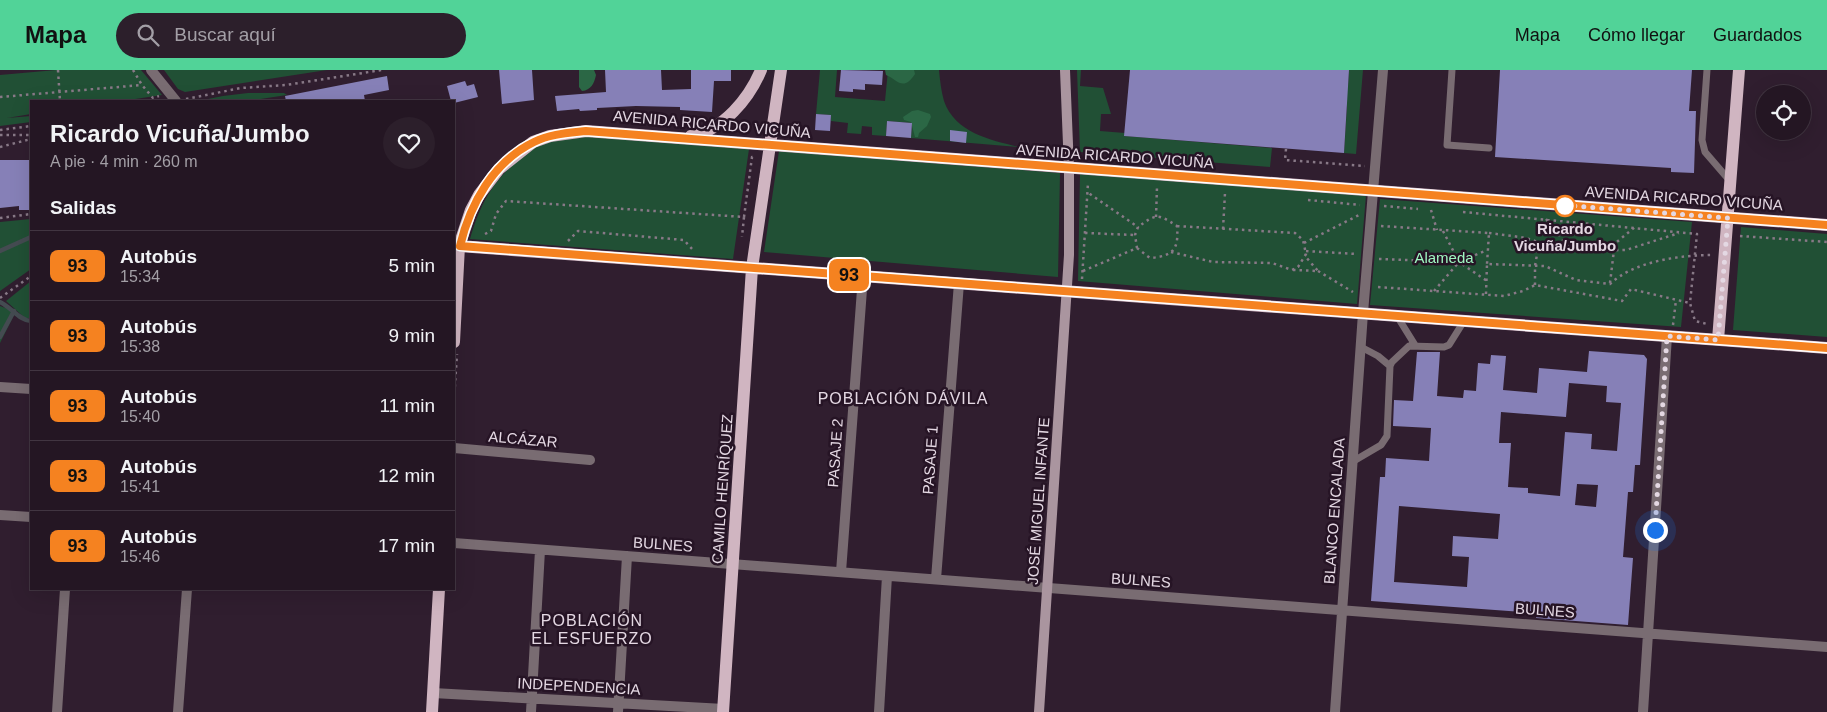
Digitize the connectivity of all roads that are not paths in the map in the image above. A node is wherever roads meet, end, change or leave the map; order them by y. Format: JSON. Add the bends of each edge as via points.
{"nodes":[{"id":1,"x":151,"y":70,"type":"edge"},
{"id":2,"x":761,"y":70,"type":"edge"},
{"id":3,"x":781,"y":70,"type":"edge"},
{"id":4,"x":1065,"y":70,"type":"edge"},
{"id":5,"x":1383,"y":70,"type":"edge"},
{"id":6,"x":1452,"y":70,"type":"edge"},
{"id":7,"x":1707,"y":70,"type":"edge"},
{"id":8,"x":1739,"y":70,"type":"edge"},
{"id":9,"x":175,"y":100,"type":"edge"},
{"id":10,"x":685,"y":137,"type":"junction"},
{"id":11,"x":1489,"y":148,"type":"dead end"},
{"id":12,"x":769,"y":151,"type":"junction"},
{"id":13,"x":1069,"y":174,"type":"junction"},
{"id":14,"x":1730,"y":181,"type":"junction"},
{"id":15,"x":1374,"y":191,"type":"junction"},
{"id":16,"x":1728,"y":218,"type":"junction"},
{"id":17,"x":1827,"y":225,"type":"edge"},
{"id":18,"x":457,"y":245,"type":"edge"},
{"id":19,"x":752,"y":268,"type":"junction"},
{"id":20,"x":864,"y":276,"type":"junction"},
{"id":21,"x":959,"y":283,"type":"junction"},
{"id":22,"x":1067,"y":292,"type":"junction"},
{"id":23,"x":455,"y":310,"type":"edge"},
{"id":24,"x":1363,"y":313,"type":"junction"},
{"id":25,"x":1397,"y":316,"type":"junction"},
{"id":26,"x":1464,"y":321,"type":"junction"},
{"id":27,"x":1670,"y":332,"type":"junction"},
{"id":28,"x":1718,"y":340,"type":"junction"},
{"id":29,"x":1415,"y":345,"type":"junction"},
{"id":30,"x":1360,"y":346,"type":"junction"},
{"id":31,"x":1827,"y":348,"type":"edge"},
{"id":32,"x":1390,"y":366,"type":"junction"},
{"id":33,"x":0,"y":387,"type":"edge"},
{"id":34,"x":30,"y":389,"type":"edge"},
{"id":35,"x":455,"y":448,"type":"edge"},
{"id":36,"x":590,"y":460,"type":"dead end"},
{"id":37,"x":1352,"y":462,"type":"junction"},
{"id":38,"x":0,"y":515,"type":"edge"},
{"id":39,"x":30,"y":517,"type":"edge"},
{"id":40,"x":455,"y":543,"type":"edge"},
{"id":41,"x":540,"y":550,"type":"junction"},
{"id":42,"x":627,"y":556,"type":"junction"},
{"id":43,"x":733,"y":564,"type":"junction"},
{"id":44,"x":841,"y":572,"type":"junction"},
{"id":45,"x":887,"y":576,"type":"junction"},
{"id":46,"x":936,"y":580,"type":"junction"},
{"id":47,"x":1048,"y":588,"type":"junction"},
{"id":48,"x":65,"y":590,"type":"edge"},
{"id":49,"x":187,"y":590,"type":"edge"},
{"id":50,"x":439,"y":590,"type":"edge"},
{"id":51,"x":1342,"y":610,"type":"junction"},
{"id":52,"x":1648,"y":633,"type":"junction"},
{"id":53,"x":1827,"y":647,"type":"edge"},
{"id":54,"x":433,"y":693,"type":"junction"},
{"id":55,"x":532,"y":699,"type":"junction"},
{"id":56,"x":619,"y":708,"type":"edge"},
{"id":57,"x":724,"y":711,"type":"edge"},
{"id":58,"x":57,"y":712,"type":"edge"},
{"id":59,"x":178,"y":712,"type":"edge"},
{"id":60,"x":432,"y":712,"type":"edge"},
{"id":61,"x":531,"y":712,"type":"edge"},
{"id":62,"x":879,"y":712,"type":"edge"},
{"id":63,"x":1039,"y":712,"type":"edge"},
{"id":64,"x":1334,"y":712,"type":"edge"},
{"id":65,"x":1643,"y":712,"type":"edge"}],
"edges":[{"from":1,"to":9,"type":"street"},
{"from":2,"to":10,"type":"main road","via":[[739,107],[706,130]]},
{"from":3,"to":12,"type":"main road","name":"CAMILO HENRÍQUEZ"},
{"from":4,"to":13,"type":"street","name":"JOSÉ MIGUEL INFANTE"},
{"from":5,"to":15,"type":"street","name":"BLANCO ENCALADA"},
{"from":6,"to":11,"type":"lane","via":[[1447,145]]},
{"from":7,"to":14,"type":"lane","via":[[1702,140],[1705,152]]},
{"from":8,"to":14,"type":"main road"},
{"from":10,"to":12,"type":"main road","name":"AVENIDA RICARDO VICUÑA"},
{"from":10,"to":18,"type":"main road","name":"AVENIDA RICARDO VICUÑA","via":[[586,131],[533,142],[488,180]]},
{"from":12,"to":13,"type":"main road","name":"AVENIDA RICARDO VICUÑA"},
{"from":12,"to":19,"type":"main road","name":"CAMILO HENRÍQUEZ"},
{"from":13,"to":15,"type":"main road","name":"AVENIDA RICARDO VICUÑA"},
{"from":13,"to":22,"type":"street","name":"JOSÉ MIGUEL INFANTE"},
{"from":14,"to":16,"type":"main road"},
{"from":15,"to":16,"type":"main road","name":"AVENIDA RICARDO VICUÑA"},
{"from":15,"to":24,"type":"street","name":"BLANCO ENCALADA"},
{"from":16,"to":17,"type":"main road","name":"AVENIDA RICARDO VICUÑA"},
{"from":16,"to":28,"type":"main road"},
{"from":18,"to":19,"type":"main road"},
{"from":18,"to":23,"type":"main road","name":"AVENIDA RICARDO VICUÑA"},
{"from":19,"to":20,"type":"main road"},
{"from":19,"to":43,"type":"main road","name":"CAMILO HENRÍQUEZ"},
{"from":20,"to":21,"type":"main road"},
{"from":20,"to":44,"type":"street","name":"PASAJE 2"},
{"from":21,"to":22,"type":"main road"},
{"from":21,"to":46,"type":"street","name":"PASAJE 1"},
{"from":22,"to":24,"type":"main road"},
{"from":22,"to":47,"type":"street","name":"JOSÉ MIGUEL INFANTE"},
{"from":24,"to":25,"type":"main road"},
{"from":24,"to":30,"type":"street","name":"BLANCO ENCALADA"},
{"from":25,"to":26,"type":"main road"},
{"from":25,"to":29,"type":"lane"},
{"from":26,"to":27,"type":"main road"},
{"from":26,"to":29,"type":"lane","via":[[1449,345]]},
{"from":27,"to":28,"type":"main road"},
{"from":27,"to":52,"type":"street"},
{"from":28,"to":31,"type":"main road"},
{"from":29,"to":32,"type":"lane","via":[[1404,350]]},
{"from":30,"to":32,"type":"lane"},
{"from":30,"to":37,"type":"street","name":"BLANCO ENCALADA"},
{"from":32,"to":37,"type":"lane","via":[[1387,436],[1381,445]]},
{"from":33,"to":34,"type":"street"},
{"from":35,"to":36,"type":"street","name":"ALCÁZAR"},
{"from":37,"to":51,"type":"street","name":"BLANCO ENCALADA"},
{"from":38,"to":39,"type":"street"},
{"from":40,"to":41,"type":"street","name":"BULNES"},
{"from":41,"to":42,"type":"street","name":"BULNES"},
{"from":41,"to":55,"type":"street"},
{"from":42,"to":43,"type":"street","name":"BULNES"},
{"from":42,"to":56,"type":"street"},
{"from":43,"to":44,"type":"street","name":"BULNES"},
{"from":43,"to":57,"type":"main road","name":"CAMILO HENRÍQUEZ"},
{"from":44,"to":45,"type":"street","name":"BULNES"},
{"from":45,"to":46,"type":"street","name":"BULNES"},
{"from":45,"to":62,"type":"street"},
{"from":46,"to":47,"type":"street","name":"BULNES"},
{"from":47,"to":51,"type":"street","name":"BULNES"},
{"from":47,"to":63,"type":"street","name":"JOSÉ MIGUEL INFANTE"},
{"from":48,"to":58,"type":"street"},
{"from":49,"to":59,"type":"street"},
{"from":50,"to":54,"type":"main road"},
{"from":51,"to":52,"type":"street","name":"BULNES"},
{"from":51,"to":64,"type":"street","name":"BLANCO ENCALADA"},
{"from":52,"to":53,"type":"street","name":"BULNES"},
{"from":52,"to":65,"type":"street"},
{"from":54,"to":55,"type":"street","name":"INDEPENDENCIA"},
{"from":54,"to":60,"type":"main road"},
{"from":55,"to":56,"type":"street","name":"INDEPENDENCIA"},
{"from":55,"to":61,"type":"street"},
{"from":56,"to":57,"type":"street","name":"INDEPENDENCIA"}]}
